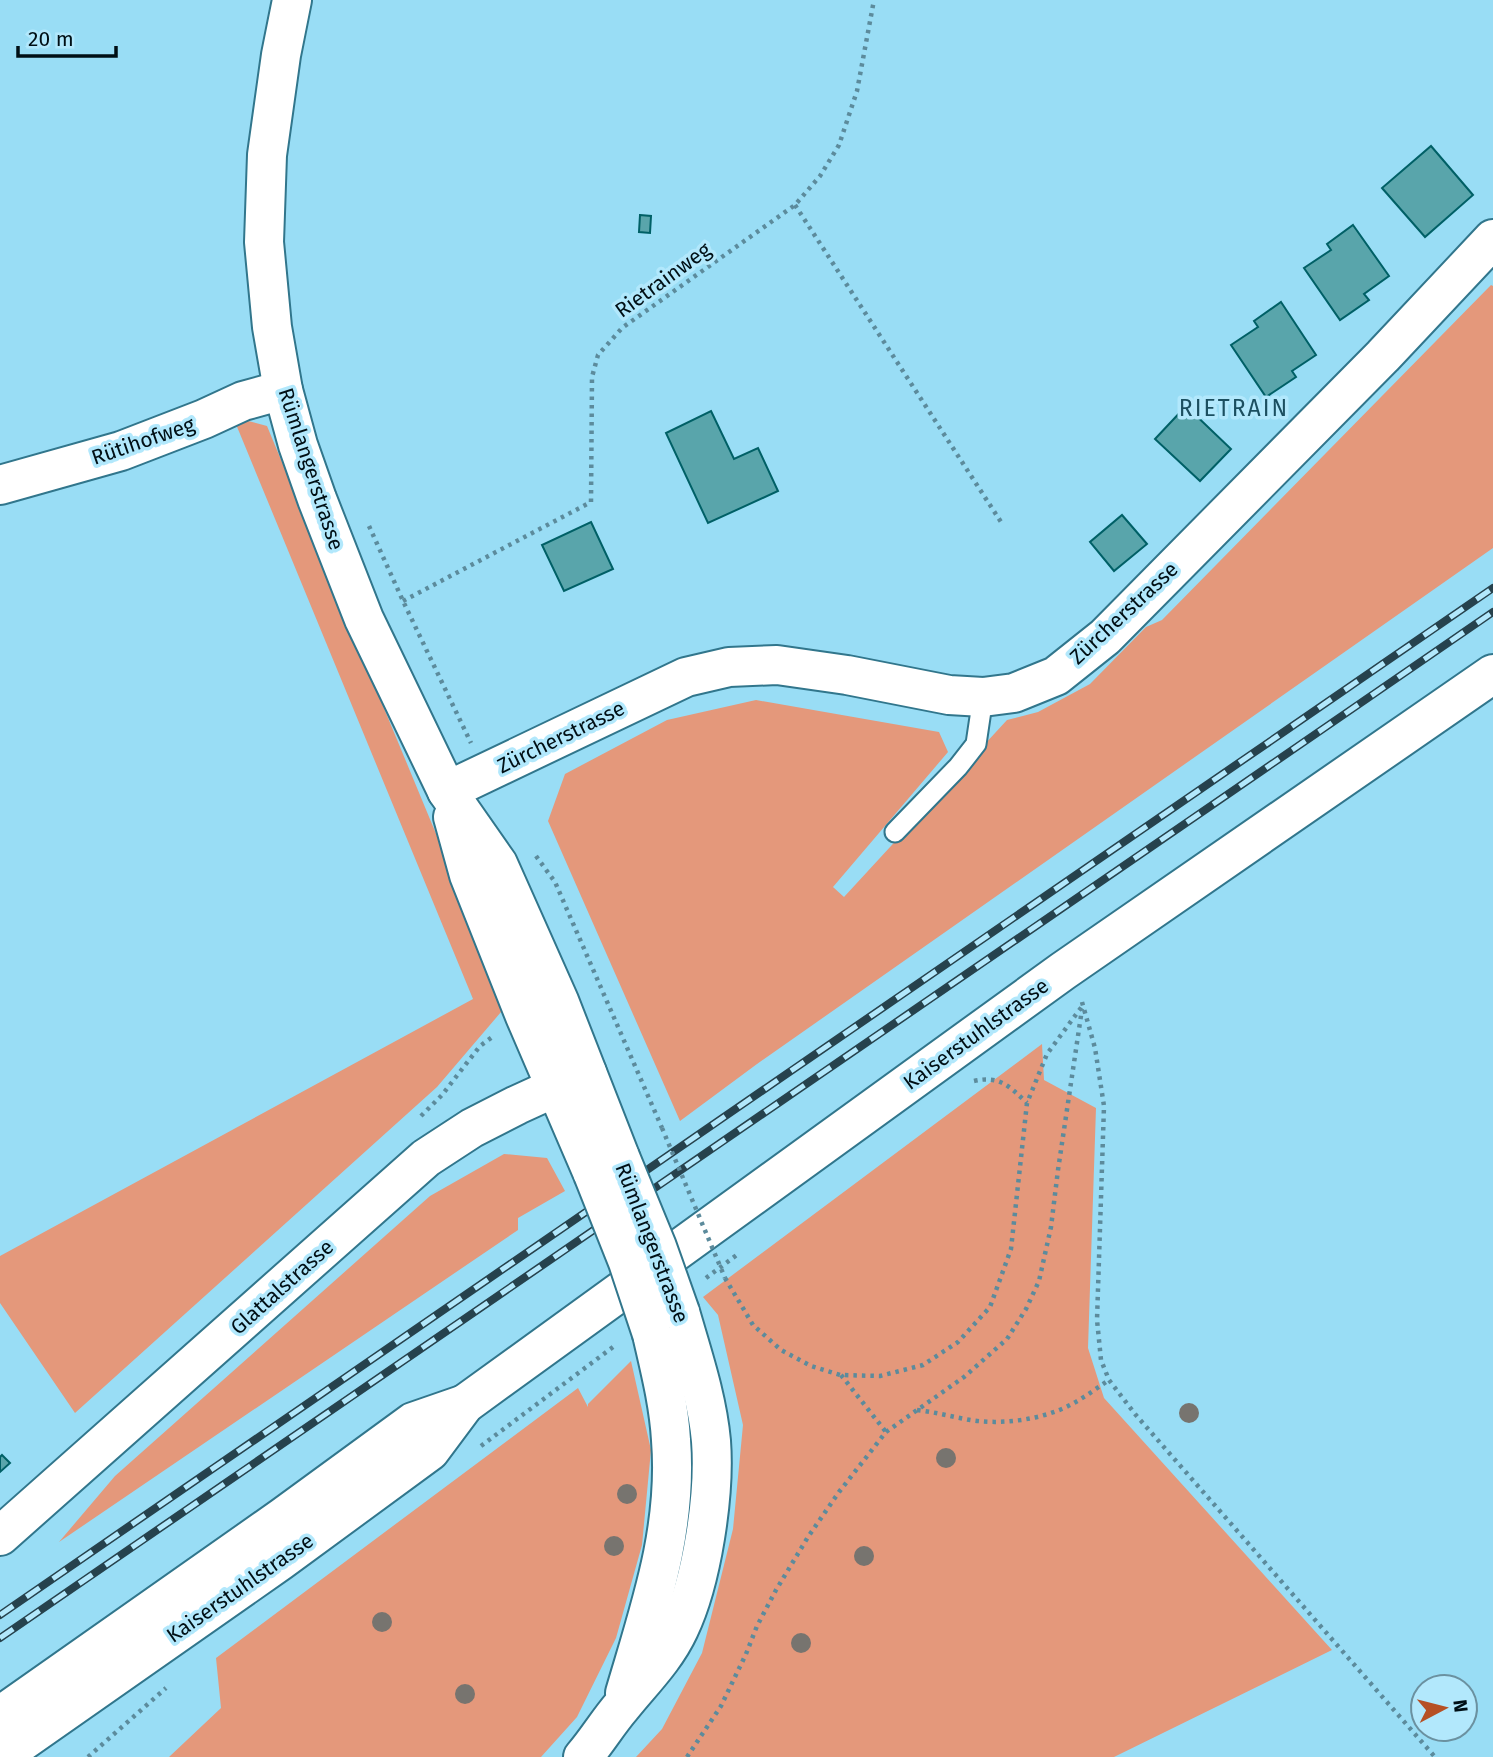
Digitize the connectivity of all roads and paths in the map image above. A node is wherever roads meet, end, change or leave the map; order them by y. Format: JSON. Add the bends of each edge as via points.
{"nodes":[{"id":1,"x":292,"y":0,"type":"edge"},
{"id":2,"x":874,"y":0,"type":"edge"},
{"id":3,"x":795,"y":205,"type":"junction"},
{"id":4,"x":1493,"y":239,"type":"edge"},
{"id":5,"x":283,"y":390,"type":"junction"},
{"id":6,"x":0,"y":485,"type":"edge"},
{"id":7,"x":365,"y":516,"type":"dead end"},
{"id":8,"x":1001,"y":522,"type":"dead end"},
{"id":9,"x":403,"y":601,"type":"junction"},
{"id":10,"x":364,"y":618,"type":"junction"},
{"id":11,"x":1493,"y":674,"type":"edge"},
{"id":12,"x":983,"y":697,"type":"junction"},
{"id":13,"x":486,"y":773,"type":"junction"},
{"id":14,"x":447,"y":791,"type":"junction"},
{"id":15,"x":895,"y":832,"type":"dead end"},
{"id":16,"x":534,"y":852,"type":"dead end"},
{"id":17,"x":1083,"y":1004,"type":"junction"},
{"id":18,"x":1072,"y":1012,"type":"dead end"},
{"id":19,"x":984,"y":1074,"type":"dead end"},
{"id":20,"x":571,"y":1080,"type":"junction"},
{"id":21,"x":1027,"y":1103,"type":"junction"},
{"id":22,"x":748,"y":1247,"type":"dead end"},
{"id":23,"x":703,"y":1280,"type":"dead end"},
{"id":24,"x":652,"y":1328,"type":"junction"},
{"id":25,"x":840,"y":1374,"type":"junction"},
{"id":26,"x":1109,"y":1380,"type":"junction"},
{"id":27,"x":465,"y":1404,"type":"junction"},
{"id":28,"x":916,"y":1410,"type":"junction"},
{"id":29,"x":886,"y":1432,"type":"junction"},
{"id":30,"x":479,"y":1448,"type":"dead end"},
{"id":31,"x":0,"y":1536,"type":"edge"},
{"id":32,"x":170,"y":1684,"type":"dead end"},
{"id":33,"x":0,"y":1716,"type":"edge"},
{"id":34,"x":0,"y":1757,"type":"edge"},
{"id":35,"x":89,"y":1757,"type":"edge"},
{"id":36,"x":583,"y":1757,"type":"edge"},
{"id":37,"x":687,"y":1757,"type":"edge"},
{"id":38,"x":1435,"y":1757,"type":"edge"}],
"edges":[{"from":1,"to":5,"type":"street","name":"Rümlangerstrasse","via":[[267,155],[264,242]]},
{"from":2,"to":3,"type":"path","name":"Rietrainweg","via":[[857,91],[839,145]]},
{"from":3,"to":8,"type":"path"},
{"from":3,"to":9,"type":"path","name":"Rietrainweg","via":[[622,328],[598,355],[592,376],[591,502]]},
{"from":4,"to":12,"type":"street","name":"Zürcherstrasse","via":[[1105,637],[1056,677],[1014,693]]},
{"from":5,"to":6,"type":"street","name":"Rütihofweg","via":[[243,401],[121,451]]},
{"from":5,"to":10,"type":"street","name":"Rümlangerstrasse","via":[[317,499]]},
{"from":7,"to":9,"type":"path"},
{"from":9,"to":10,"type":"path","name":"Rietrainweg"},
{"from":9,"to":13,"type":"path"},
{"from":10,"to":14,"type":"street","name":"Rümlangerstrasse"},
{"from":11,"to":27,"type":"street","name":"Kaiserstuhlstrasse","via":[[1051,979]]},
{"from":12,"to":13,"type":"street","name":"Zürcherstrasse","via":[[777,665],[729,667],[686,677]]},
{"from":12,"to":15,"type":"lane","via":[[976,744]]},
{"from":13,"to":14,"type":"street","name":"Zürcherstrasse"},
{"from":14,"to":20,"type":"street","name":"Rümlangerstrasse","via":[[498,864],[559,1001]]},
{"from":16,"to":25,"type":"path","bridge":true,"via":[[555,882],[724,1278],[753,1325],[781,1350],[811,1366]]},
{"from":17,"to":18,"type":"path"},
{"from":17,"to":21,"type":"path","via":[[1047,1054]]},
{"from":17,"to":26,"type":"path","via":[[1104,1106],[1097,1320],[1101,1360]]},
{"from":17,"to":28,"type":"path","via":[[1039,1281],[1007,1339],[964,1377]]},
{"from":19,"to":21,"type":"path","via":[[973,1081],[1001,1082]]},
{"from":20,"to":24,"type":"street","name":"Rümlangerstrasse","bridge":true,"via":[[606,1166],[657,1247]]},
{"from":20,"to":31,"type":"street","name":"Glattalstrasse","via":[[472,1128],[426,1158]]},
{"from":21,"to":25,"type":"path","via":[[1011,1249],[990,1307],[958,1342],[923,1365],[880,1376]]},
{"from":22,"to":23,"type":"path"},
{"from":24,"to":30,"type":"path"},
{"from":24,"to":36,"type":"street","name":"Rümlangerstrasse","via":[[696,1367],[711,1440],[707,1523],[679,1629],[657,1665]]},
{"from":25,"to":29,"type":"path"},
{"from":26,"to":28,"type":"path","via":[[1072,1404],[1002,1422]]},
{"from":26,"to":38,"type":"path"},
{"from":27,"to":33,"type":"street","name":"Kaiserstuhlstrasse","via":[[413,1422]]},
{"from":27,"to":34,"type":"street","name":"Kaiserstuhlstrasse","via":[[430,1451]]},
{"from":28,"to":29,"type":"path"},
{"from":29,"to":37,"type":"path","via":[[839,1492],[775,1590],[721,1706]]},
{"from":32,"to":35,"type":"path"}]}
